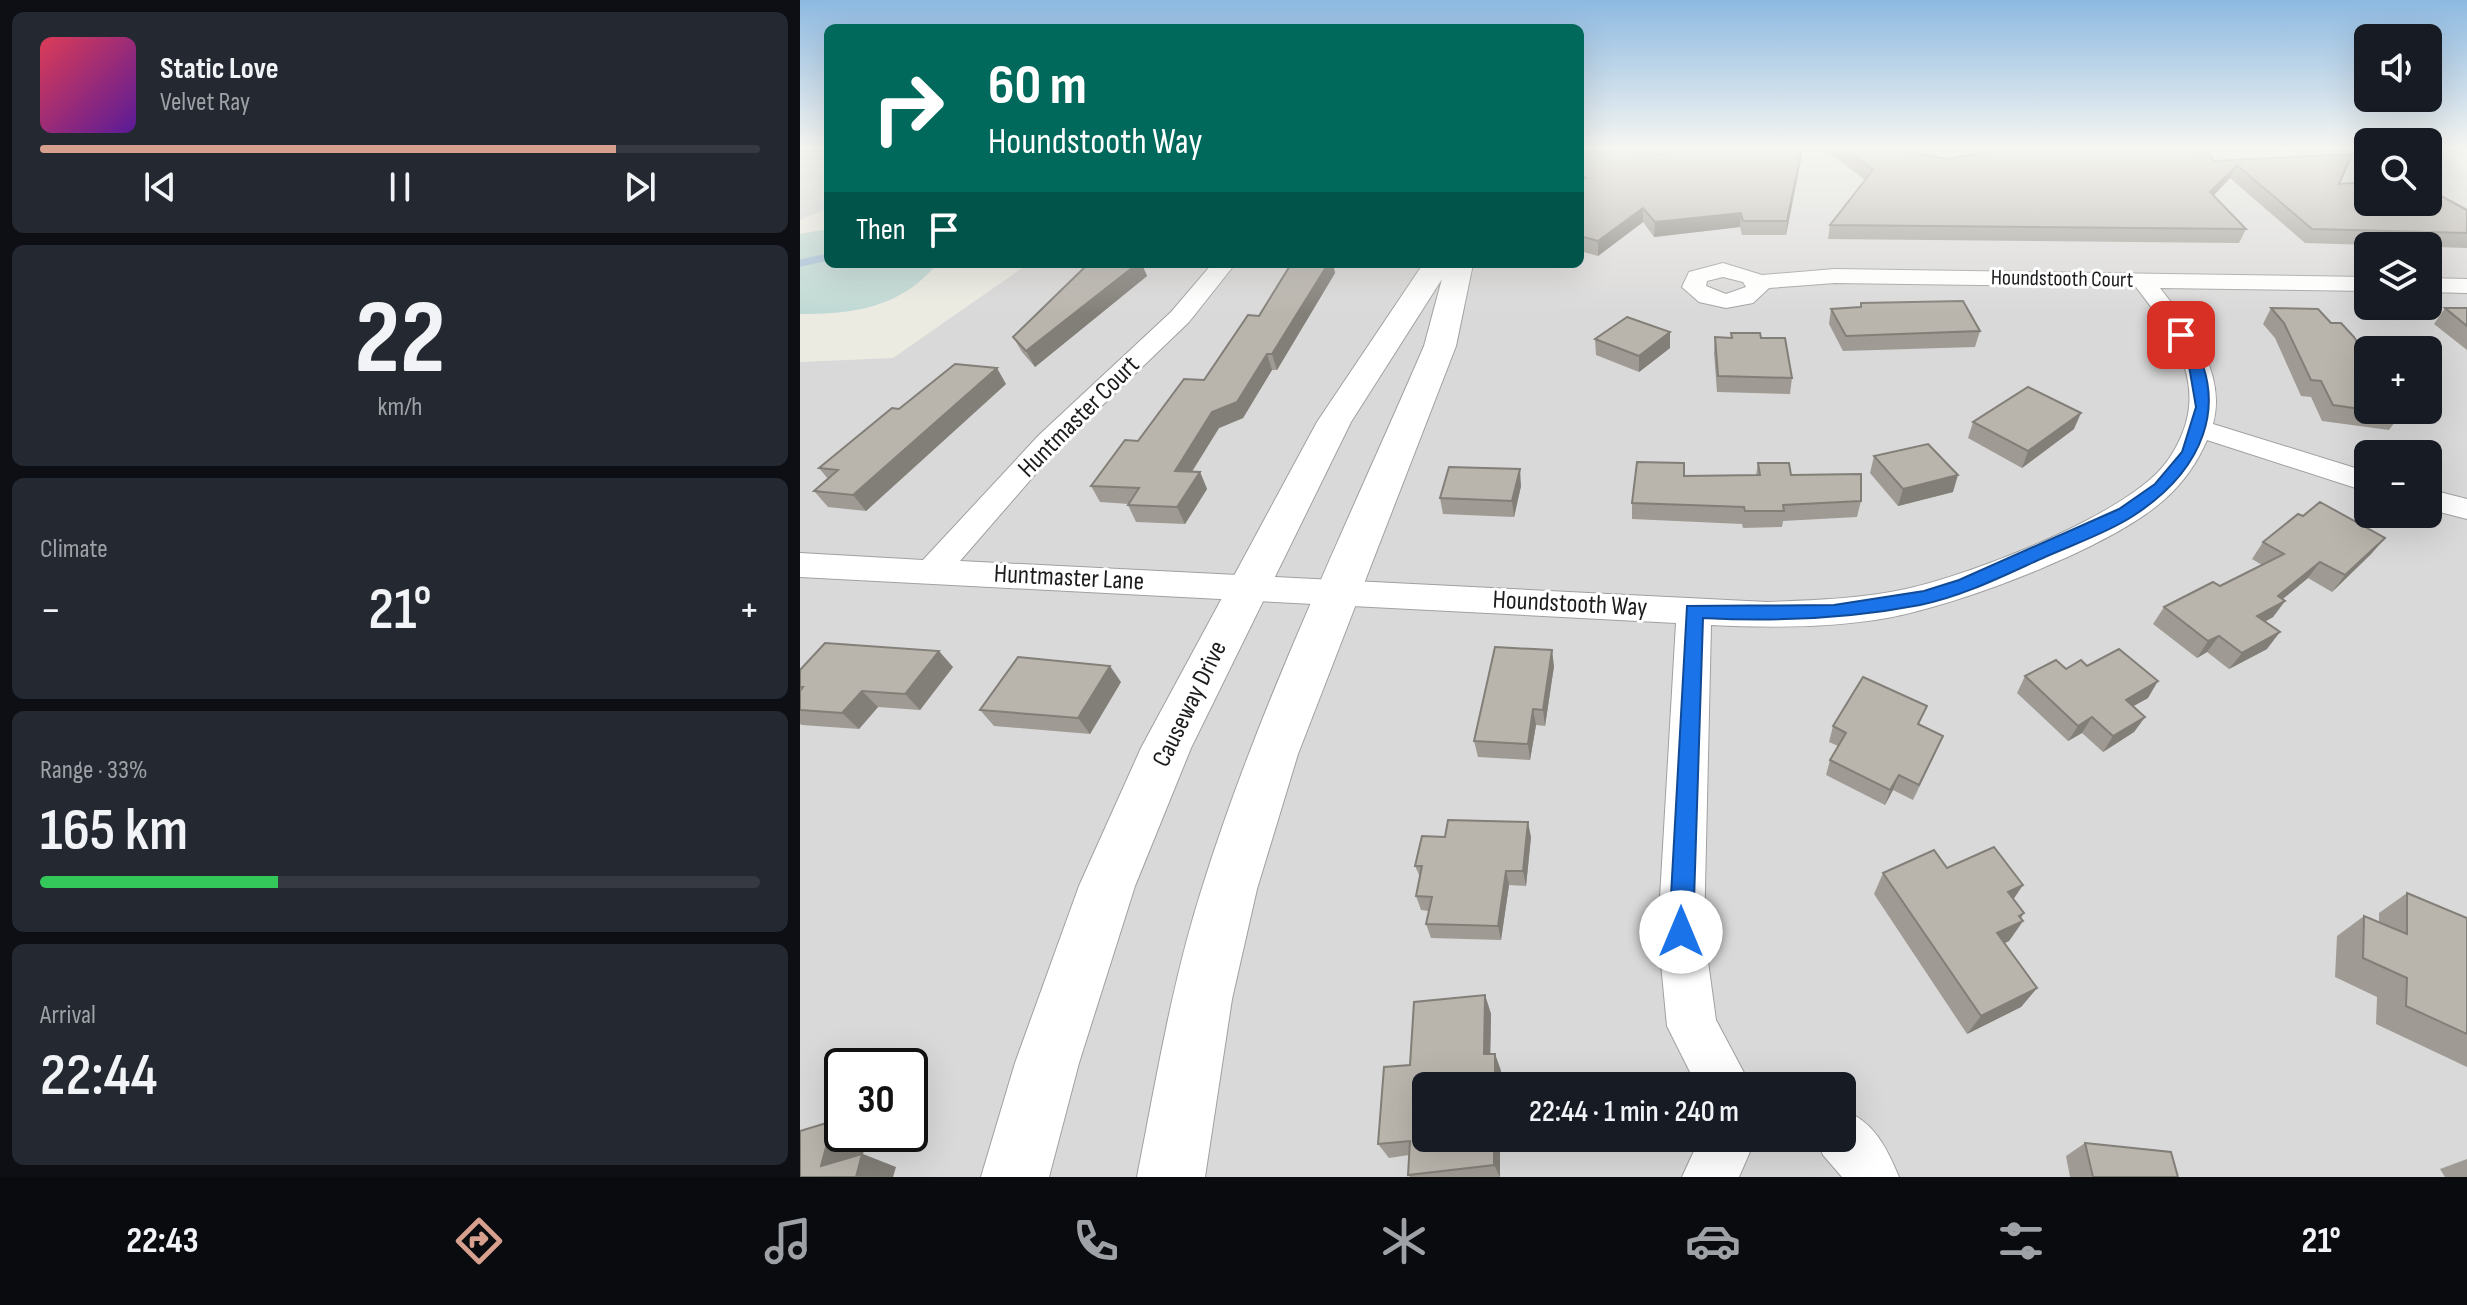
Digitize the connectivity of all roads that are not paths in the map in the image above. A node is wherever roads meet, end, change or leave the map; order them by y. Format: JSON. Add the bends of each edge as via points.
{"nodes":[{"id":1,"x":1221,"y":268,"type":"edge"},
{"id":2,"x":1434,"y":268,"type":"edge"},
{"id":3,"x":1458,"y":268,"type":"edge"},
{"id":4,"x":2142,"y":280,"type":"junction"},
{"id":5,"x":1756,"y":282,"type":"dead end"},
{"id":6,"x":2354,"y":284,"type":"edge"},
{"id":7,"x":2442,"y":285,"type":"edge"},
{"id":8,"x":2467,"y":286,"type":"edge"},
{"id":9,"x":2197,"y":428,"type":"junction"},
{"id":10,"x":2354,"y":478,"type":"edge"},
{"id":11,"x":2442,"y":503,"type":"edge"},
{"id":12,"x":2467,"y":509,"type":"edge"},
{"id":13,"x":800,"y":565,"type":"edge"},
{"id":14,"x":933,"y":570,"type":"junction"},
{"id":15,"x":1248,"y":588,"type":"junction"},
{"id":16,"x":1338,"y":593,"type":"junction"},
{"id":17,"x":1694,"y":611,"type":"junction"},
{"id":18,"x":1717,"y":1072,"type":"edge"},
{"id":19,"x":1722,"y":1152,"type":"edge"},
{"id":20,"x":1856,"y":1152,"type":"edge"},
{"id":21,"x":1015,"y":1177,"type":"edge"},
{"id":22,"x":1171,"y":1177,"type":"edge"},
{"id":23,"x":1710,"y":1177,"type":"edge"},
{"id":24,"x":1871,"y":1177,"type":"edge"}],
"edges":[{"from":1,"to":14,"type":"street","name":"Huntmaster Court","via":[[1171,326],[1049,441]]},
{"from":2,"to":15,"type":"street","name":"Causeway Drive","via":[[1334,422]]},
{"from":3,"to":16,"type":"street","via":[[1440,346]]},
{"from":4,"to":5,"type":"street","name":"Houndstooth Court","via":[[1835,276]]},
{"from":4,"to":6,"type":"street","name":"Houndstooth Court"},
{"from":4,"to":9,"type":"street","name":"Houndstooth Way","via":[[2193,354],[2204,407]]},
{"from":7,"to":8,"type":"street"},
{"from":9,"to":10,"type":"street"},
{"from":9,"to":17,"type":"street","name":"Houndstooth Way","via":[[2189,453],[2161,487],[2125,513],[1966,585],[1898,603],[1834,612]]},
{"from":11,"to":12,"type":"street"},
{"from":13,"to":14,"type":"street","name":"Huntmaster Lane"},
{"from":14,"to":15,"type":"street","name":"Huntmaster Lane"},
{"from":15,"to":16,"type":"street","name":"Huntmaster Lane"},
{"from":15,"to":21,"type":"street","name":"Causeway Drive","via":[[1166,748],[1107,886]]},
{"from":16,"to":17,"type":"street","name":"Houndstooth Way"},
{"from":16,"to":22,"type":"street","via":[[1273,754],[1229,889],[1202,999]]},
{"from":17,"to":18,"type":"street","via":[[1681,932],[1692,1026]]},
{"from":19,"to":23,"type":"street"},
{"from":20,"to":24,"type":"street"}]}
